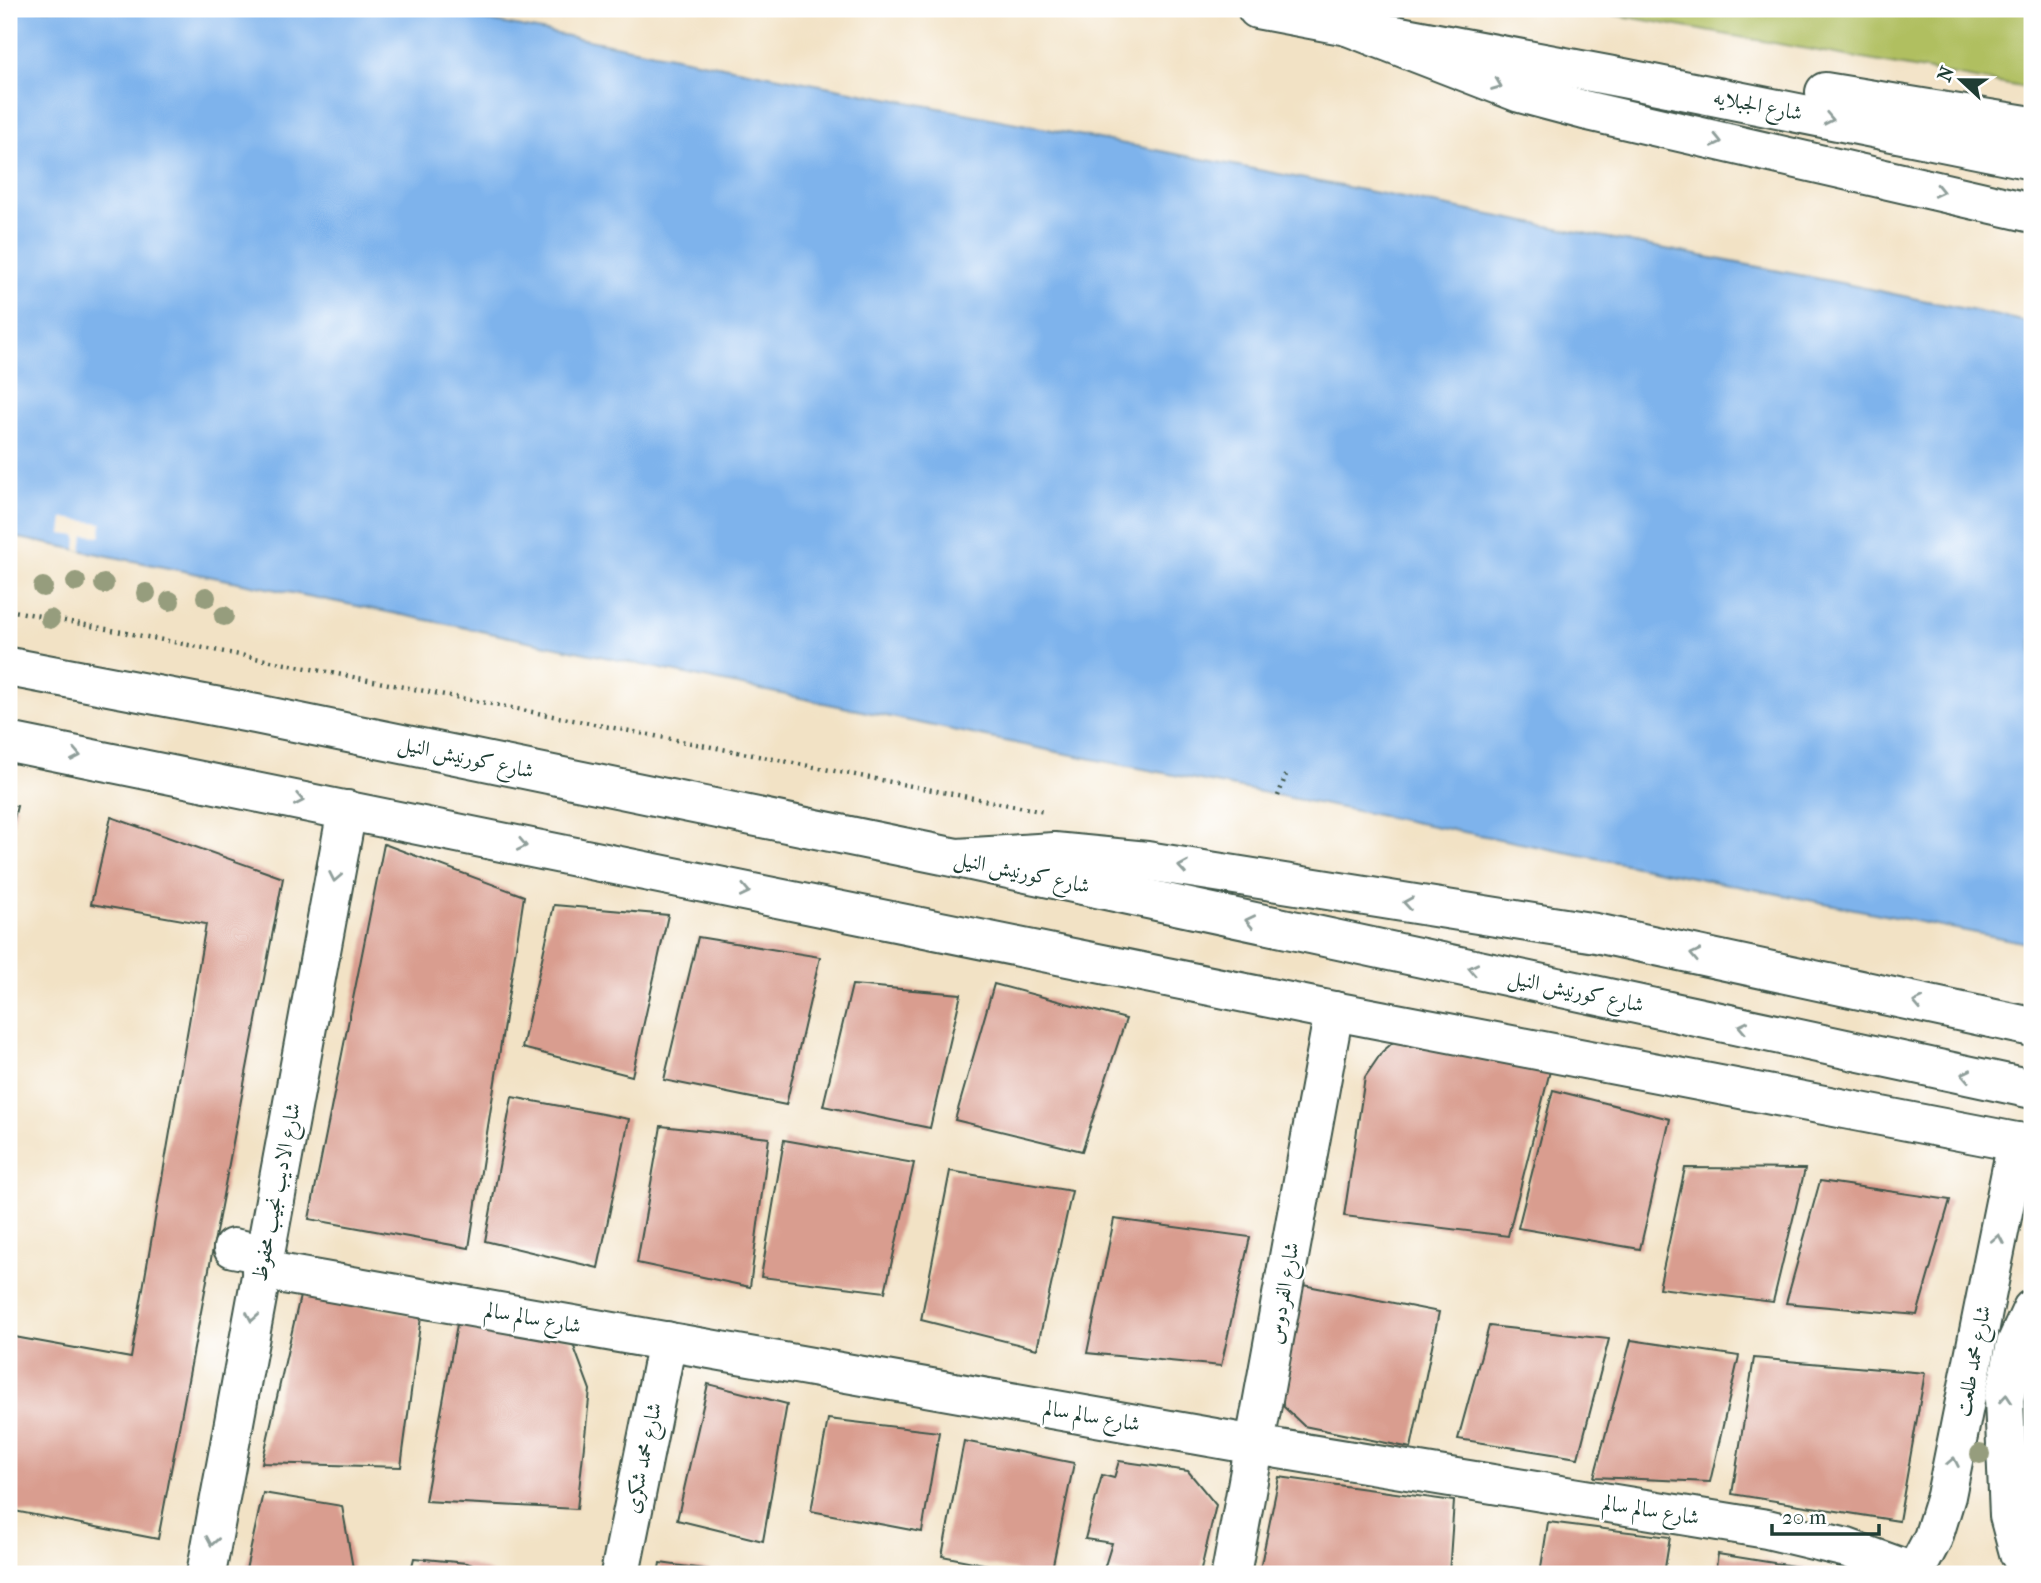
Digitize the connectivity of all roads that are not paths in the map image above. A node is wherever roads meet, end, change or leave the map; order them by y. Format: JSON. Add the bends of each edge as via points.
{"nodes":[{"id":1,"x":1257,"y":9,"type":"edge"},
{"id":2,"x":1342,"y":24,"type":"junction"},
{"id":3,"x":1484,"y":51,"type":"junction"},
{"id":4,"x":2032,"y":126,"type":"edge"},
{"id":5,"x":2032,"y":160,"type":"edge"},
{"id":6,"x":2032,"y":212,"type":"edge"},
{"id":7,"x":9,"y":667,"type":"edge"},
{"id":8,"x":9,"y":742,"type":"edge"},
{"id":9,"x":347,"y":810,"type":"junction"},
{"id":10,"x":957,"y":858,"type":"junction"},
{"id":11,"x":1334,"y":1011,"type":"junction"},
{"id":12,"x":2032,"y":1027,"type":"edge"},
{"id":13,"x":2032,"y":1089,"type":"edge"},
{"id":14,"x":2025,"y":1143,"type":"edge"},
{"id":15,"x":253,"y":1257,"type":"junction"},
{"id":16,"x":2032,"y":1309,"type":"edge"},
{"id":17,"x":667,"y":1341,"type":"junction"},
{"id":18,"x":1255,"y":1445,"type":"junction"},
{"id":19,"x":206,"y":1574,"type":"edge"},
{"id":20,"x":620,"y":1574,"type":"edge"},
{"id":21,"x":1231,"y":1574,"type":"edge"},
{"id":22,"x":1917,"y":1574,"type":"edge"},
{"id":23,"x":2032,"y":1574,"type":"edge"}],
"edges":[{"from":1,"to":2,"type":"main road","name":"شارع الجبلايه"},
{"from":2,"to":3,"type":"main road","name":"شارع الجبلايه"},
{"from":2,"to":6,"type":"main road","one_way":true,"via":[[1520,93]]},
{"from":3,"to":4,"type":"main road","name":"شارع الجبلايه","via":[[1527,44]]},
{"from":3,"to":5,"type":"main road","name":"شارع الجبلايه","one_way":true},
{"from":7,"to":10,"type":"main road","name":"شارع كورنيش النيل"},
{"from":8,"to":9,"type":"main road","one_way":true},
{"from":9,"to":11,"type":"main road","one_way":true},
{"from":9,"to":15,"type":"main road","name":"شارع الاديب نجيب محفوظ","one_way":true},
{"from":12,"to":10,"type":"main road","one_way":true,"via":[[1597,933],[1147,862],[1054,852]]},
{"from":13,"to":10,"type":"main road","name":"شارع كورنيش النيل","one_way":true},
{"from":11,"to":14,"type":"main road"},
{"from":11,"to":18,"type":"main road","name":"شارع الفردوس"},
{"from":22,"to":14,"type":"main road","name":"شارع محمد طلعت","one_way":true,"via":[[1946,1496]]},
{"from":15,"to":17,"type":"main road","name":"شارع سالم سالم"},
{"from":15,"to":19,"type":"main road","name":"شارع الاديب نجيب محفوظ","one_way":true},
{"from":23,"to":16,"type":"main road","one_way":true,"via":[[2019,1553],[2009,1516],[2004,1399],[2016,1344]]},
{"from":17,"to":18,"type":"main road","name":"شارع سالم سالم"},
{"from":17,"to":20,"type":"main road","name":"شارع محمد شكرى"},
{"from":18,"to":21,"type":"main road","name":"شارع الفردوس"},
{"from":18,"to":22,"type":"main road","name":"شارع سالم سالم","via":[[1767,1529],[1847,1548]]}]}
